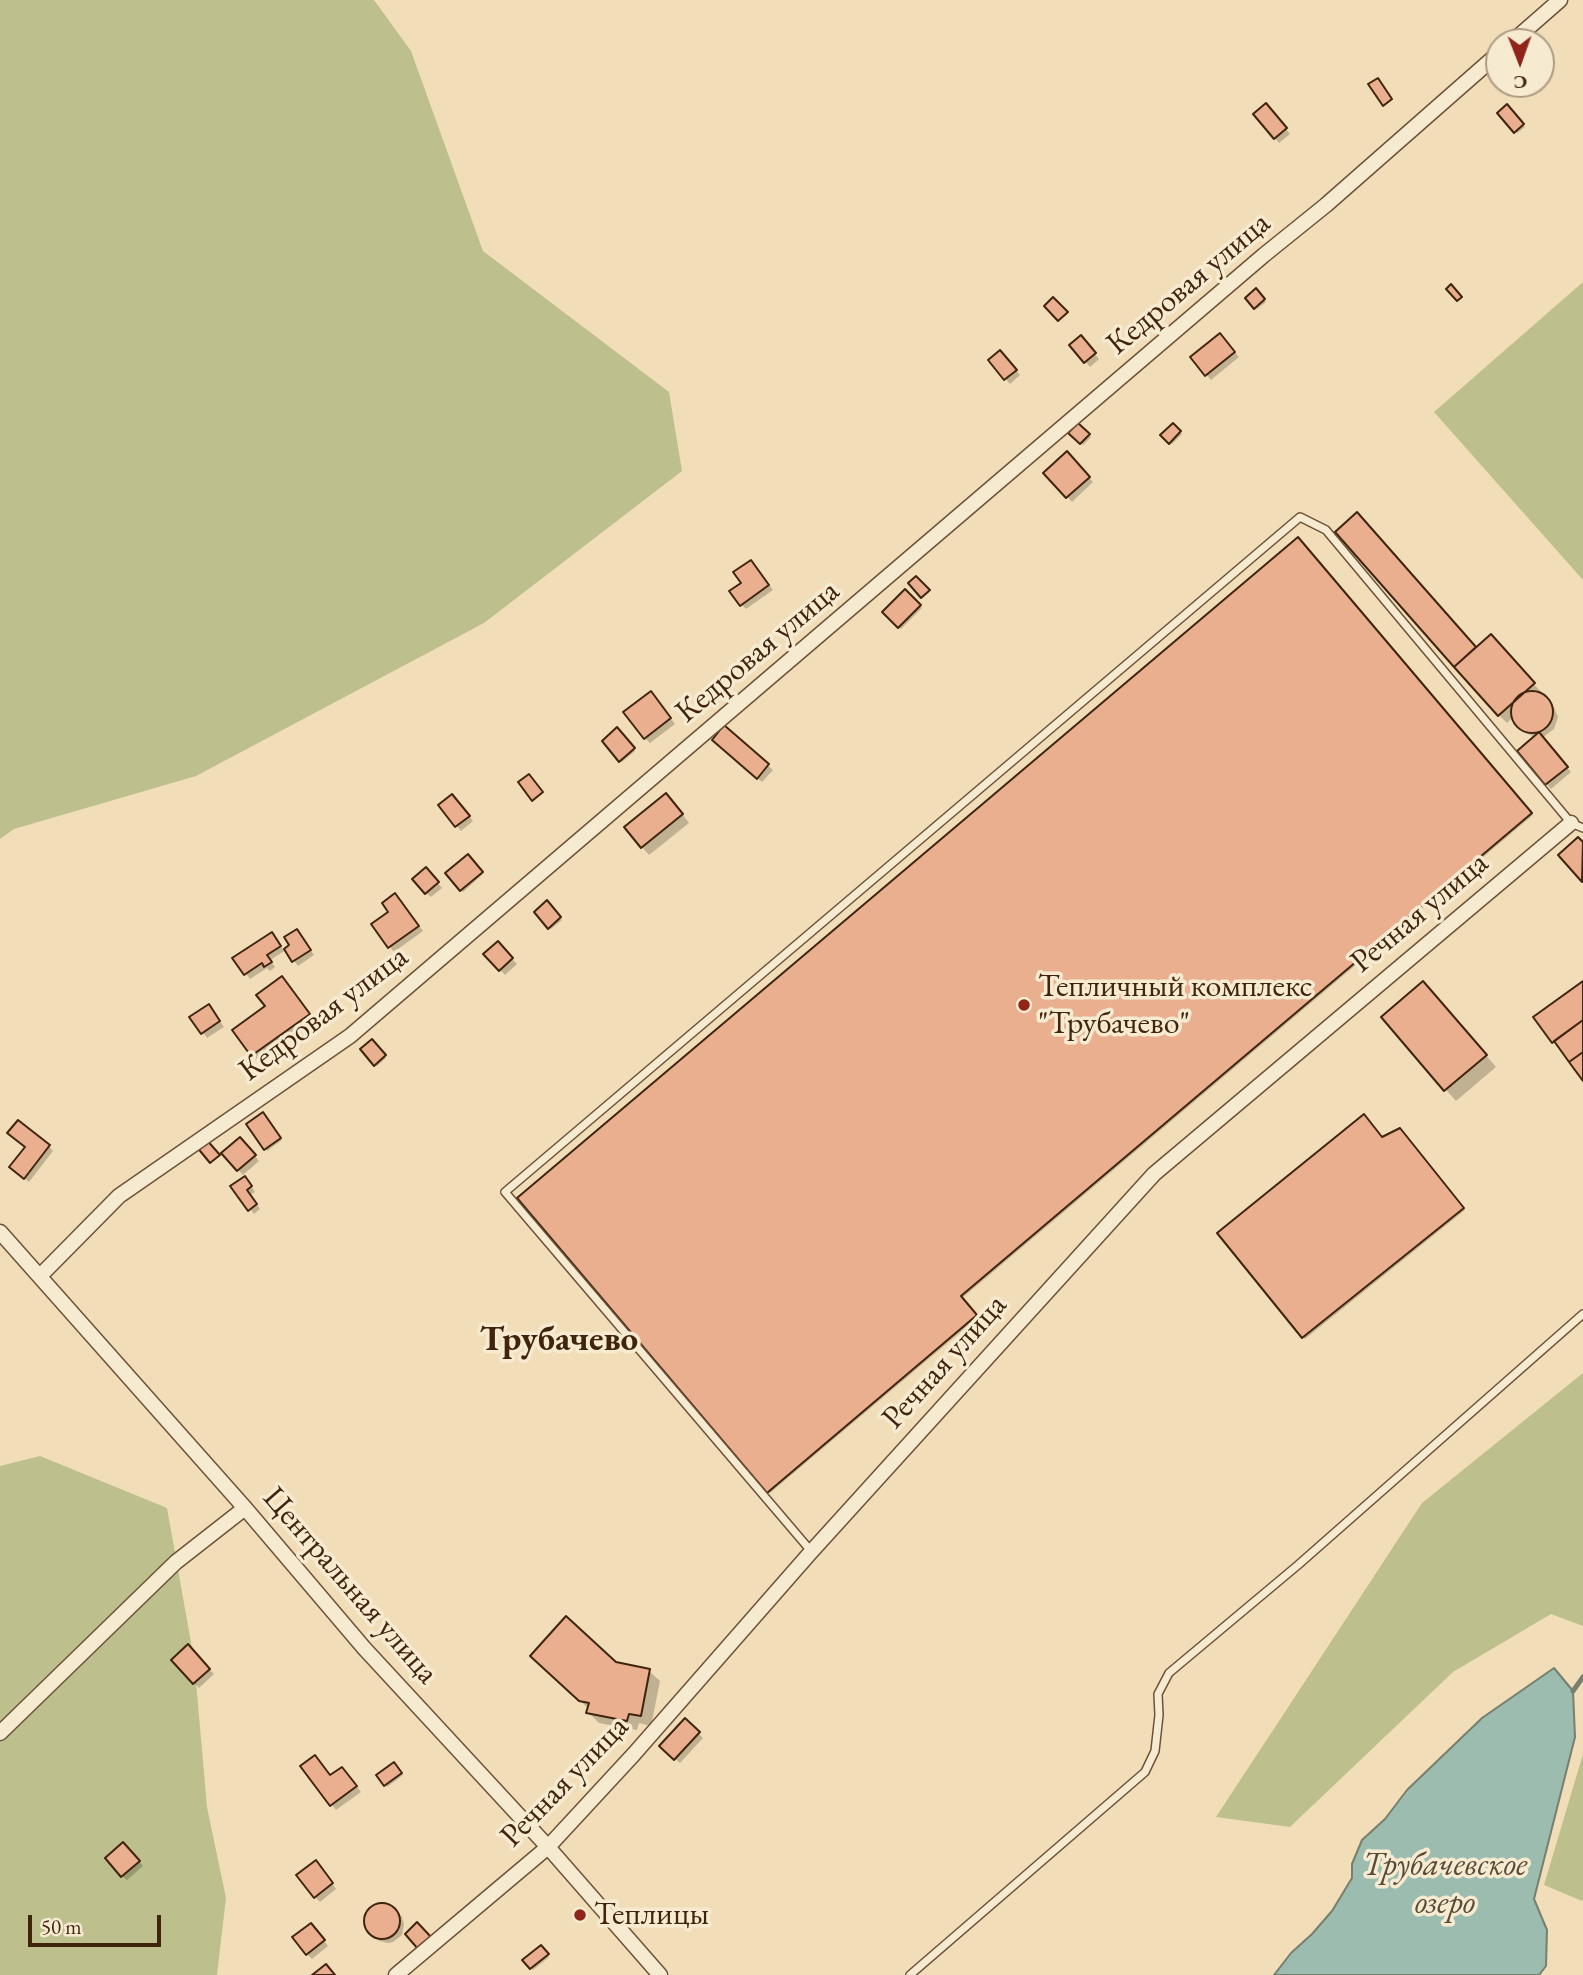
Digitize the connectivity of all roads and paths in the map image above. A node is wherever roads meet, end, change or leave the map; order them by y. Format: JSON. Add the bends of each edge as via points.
{"nodes":[{"id":1,"x":1560,"y":0,"type":"edge"},
{"id":2,"x":1528,"y":28,"type":"edge"},
{"id":3,"x":1485,"y":65,"type":"edge"},
{"id":4,"x":1577,"y":825,"type":"edge"},
{"id":5,"x":0,"y":1233,"type":"edge"},
{"id":6,"x":40,"y":1276,"type":"junction"},
{"id":7,"x":1583,"y":1314,"type":"edge"},
{"id":8,"x":245,"y":1508,"type":"junction"},
{"id":9,"x":811,"y":1552,"type":"junction"},
{"id":10,"x":0,"y":1733,"type":"edge"},
{"id":11,"x":548,"y":1847,"type":"junction"},
{"id":12,"x":396,"y":1975,"type":"edge"},
{"id":13,"x":660,"y":1975,"type":"edge"},
{"id":14,"x":910,"y":1975,"type":"edge"}],
"edges":[{"from":1,"to":2,"type":"street"},
{"from":3,"to":6,"type":"street","name":"Кедровая улица","via":[[350,1036],[119,1196]]},
{"from":4,"to":9,"type":"street","name":"Речная улица","via":[[1153,1174]]},
{"from":4,"to":9,"type":"lane","via":[[1326,530],[1300,517],[505,1192]]},
{"from":5,"to":6,"type":"street","name":"Центральная улица"},
{"from":6,"to":8,"type":"street","name":"Центральная улица"},
{"from":7,"to":14,"type":"lane","via":[[1169,1674],[1158,1694],[1155,1751],[1145,1772]]},
{"from":8,"to":10,"type":"street","via":[[176,1562]]},
{"from":8,"to":11,"type":"street","name":"Центральная улица","via":[[364,1648]]},
{"from":9,"to":11,"type":"street","name":"Речная улица"},
{"from":11,"to":12,"type":"street","name":"Речная улица"},
{"from":11,"to":13,"type":"street","name":"Центральная улица"}]}
